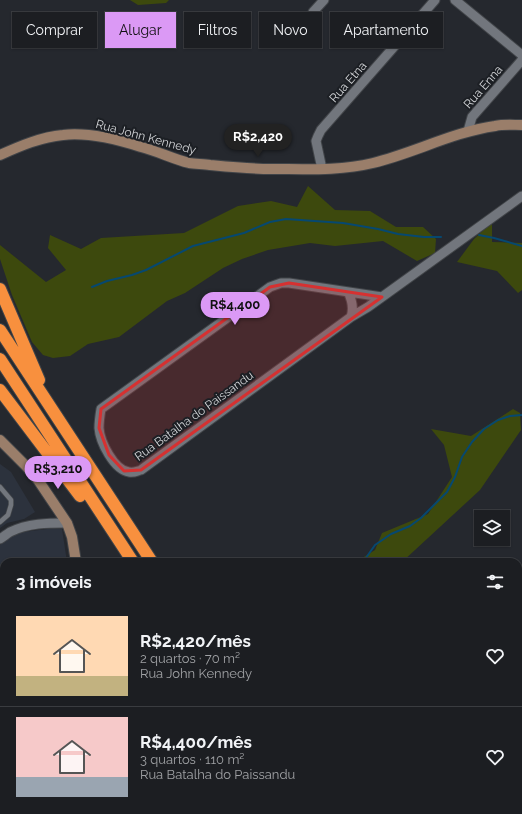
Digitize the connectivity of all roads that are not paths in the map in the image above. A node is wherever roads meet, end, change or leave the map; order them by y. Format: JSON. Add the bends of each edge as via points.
{"nodes":[{"id":1,"x":324,"y":0,"type":"edge"},
{"id":2,"x":435,"y":0,"type":"edge"},
{"id":3,"x":455,"y":0,"type":"edge"},
{"id":4,"x":313,"y":12,"type":"dead end"},
{"id":5,"x":522,"y":55,"type":"edge"},
{"id":6,"x":522,"y":60,"type":"edge"},
{"id":7,"x":522,"y":125,"type":"edge"},
{"id":8,"x":468,"y":131,"type":"junction"},
{"id":9,"x":0,"y":155,"type":"edge"},
{"id":10,"x":322,"y":169,"type":"junction"},
{"id":11,"x":522,"y":196,"type":"edge"},
{"id":12,"x":0,"y":289,"type":"edge"},
{"id":13,"x":348,"y":292,"type":"junction"},
{"id":14,"x":382,"y":297,"type":"junction"},
{"id":15,"x":351,"y":317,"type":"junction"},
{"id":16,"x":0,"y":330,"type":"edge"},
{"id":17,"x":0,"y":359,"type":"edge"},
{"id":18,"x":0,"y":392,"type":"edge"},
{"id":19,"x":47,"y":402,"type":"junction"},
{"id":20,"x":0,"y":440,"type":"edge"},
{"id":21,"x":0,"y":486,"type":"edge"},
{"id":22,"x":0,"y":522,"type":"edge"},
{"id":23,"x":67,"y":523,"type":"junction"},
{"id":24,"x":0,"y":540,"type":"edge"},
{"id":25,"x":75,"y":558,"type":"edge"},
{"id":26,"x":126,"y":558,"type":"edge"},
{"id":27,"x":130,"y":558,"type":"edge"},
{"id":28,"x":149,"y":558,"type":"edge"}],
"edges":[{"from":1,"to":4,"type":"street"},
{"from":2,"to":10,"type":"street","name":"Rua Etna","via":[[321,130],[316,141]]},
{"from":3,"to":5,"type":"street"},
{"from":6,"to":8,"type":"street","name":"Rua Enna","via":[[472,117]]},
{"from":7,"to":8,"type":"street","name":"Rua John Kennedy","via":[[496,125]]},
{"from":8,"to":10,"type":"street","name":"Rua John Kennedy","via":[[371,164]]},
{"from":9,"to":10,"type":"street","name":"Rua John Kennedy","via":[[48,137],[85,134],[140,146],[190,163],[229,168]]},
{"from":11,"to":14,"type":"street","name":"Rua Batalha do Paissandu"},
{"from":12,"to":19,"type":"highway"},
{"from":13,"to":14,"type":"street","name":"Rua Batalha do Paissandu"},
{"from":13,"to":15,"type":"street","via":[[353,312]]},
{"from":13,"to":15,"type":"street","name":"Rua Batalha do Paissandu","via":[[289,283],[270,287],[101,409],[99,428],[102,443],[124,471],[141,470]]},
{"from":14,"to":15,"type":"street","name":"Rua Batalha do Paissandu"},
{"from":16,"to":19,"type":"highway"},
{"from":17,"to":27,"type":"highway"},
{"from":18,"to":26,"type":"highway"},
{"from":19,"to":28,"type":"highway"},
{"from":20,"to":23,"type":"street","via":[[38,480]]},
{"from":21,"to":22,"type":"lane","via":[[11,505],[8,515]]},
{"from":23,"to":24,"type":"street","via":[[42,523],[20,527]]},
{"from":23,"to":25,"type":"street"}]}
